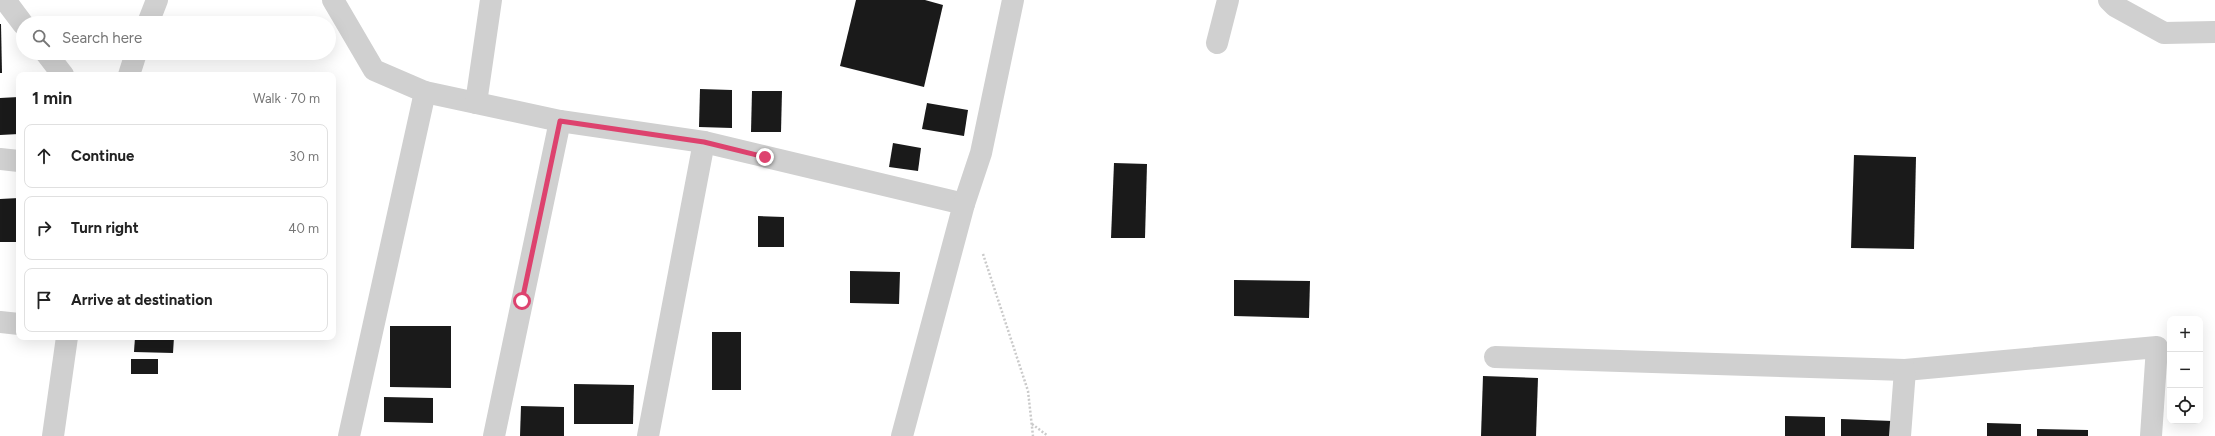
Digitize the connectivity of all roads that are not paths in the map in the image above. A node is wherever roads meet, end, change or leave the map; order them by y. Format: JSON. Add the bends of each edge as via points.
{"nodes":[{"id":1,"x":4,"y":0,"type":"edge"},
{"id":2,"x":157,"y":0,"type":"edge"},
{"id":3,"x":334,"y":0,"type":"edge"},
{"id":4,"x":491,"y":0,"type":"edge"},
{"id":5,"x":1012,"y":0,"type":"edge"},
{"id":6,"x":1228,"y":0,"type":"edge"},
{"id":7,"x":2109,"y":0,"type":"edge"},
{"id":8,"x":17,"y":16,"type":"edge"},
{"id":9,"x":151,"y":16,"type":"edge"},
{"id":10,"x":2215,"y":32,"type":"edge"},
{"id":11,"x":1217,"y":43,"type":"dead end"},
{"id":12,"x":51,"y":60,"type":"edge"},
{"id":13,"x":134,"y":60,"type":"edge"},
{"id":14,"x":61,"y":72,"type":"edge"},
{"id":15,"x":130,"y":72,"type":"edge"},
{"id":16,"x":425,"y":92,"type":"junction"},
{"id":17,"x":476,"y":103,"type":"junction"},
{"id":18,"x":560,"y":121,"type":"junction"},
{"id":19,"x":704,"y":142,"type":"junction"},
{"id":20,"x":0,"y":159,"type":"edge"},
{"id":21,"x":16,"y":161,"type":"edge"},
{"id":22,"x":964,"y":204,"type":"junction"},
{"id":23,"x":0,"y":322,"type":"edge"},
{"id":24,"x":16,"y":324,"type":"edge"},
{"id":25,"x":67,"y":340,"type":"edge"},
{"id":26,"x":1495,"y":357,"type":"dead end"},
{"id":27,"x":1905,"y":370,"type":"junction"},
{"id":28,"x":53,"y":436,"type":"edge"},
{"id":29,"x":349,"y":436,"type":"edge"},
{"id":30,"x":494,"y":436,"type":"edge"},
{"id":31,"x":648,"y":436,"type":"edge"},
{"id":32,"x":902,"y":436,"type":"edge"},
{"id":33,"x":1900,"y":436,"type":"edge"},
{"id":34,"x":2151,"y":436,"type":"edge"}],
"edges":[{"from":1,"to":8,"type":"street"},
{"from":2,"to":9,"type":"street"},
{"from":3,"to":16,"type":"street","via":[[374,70]]},
{"from":4,"to":17,"type":"street"},
{"from":5,"to":22,"type":"street","via":[[981,153]]},
{"from":6,"to":11,"type":"street"},
{"from":7,"to":10,"type":"street","via":[[2115,6],[2164,33]]},
{"from":12,"to":14,"type":"street"},
{"from":13,"to":15,"type":"street"},
{"from":16,"to":17,"type":"street"},
{"from":16,"to":29,"type":"street"},
{"from":17,"to":18,"type":"street"},
{"from":18,"to":19,"type":"street"},
{"from":18,"to":30,"type":"street"},
{"from":19,"to":22,"type":"street"},
{"from":19,"to":31,"type":"street"},
{"from":20,"to":21,"type":"street"},
{"from":22,"to":32,"type":"street"},
{"from":23,"to":24,"type":"street"},
{"from":25,"to":28,"type":"street"},
{"from":26,"to":27,"type":"street"},
{"from":27,"to":33,"type":"street"},
{"from":27,"to":34,"type":"street","via":[[2157,347]]}]}
